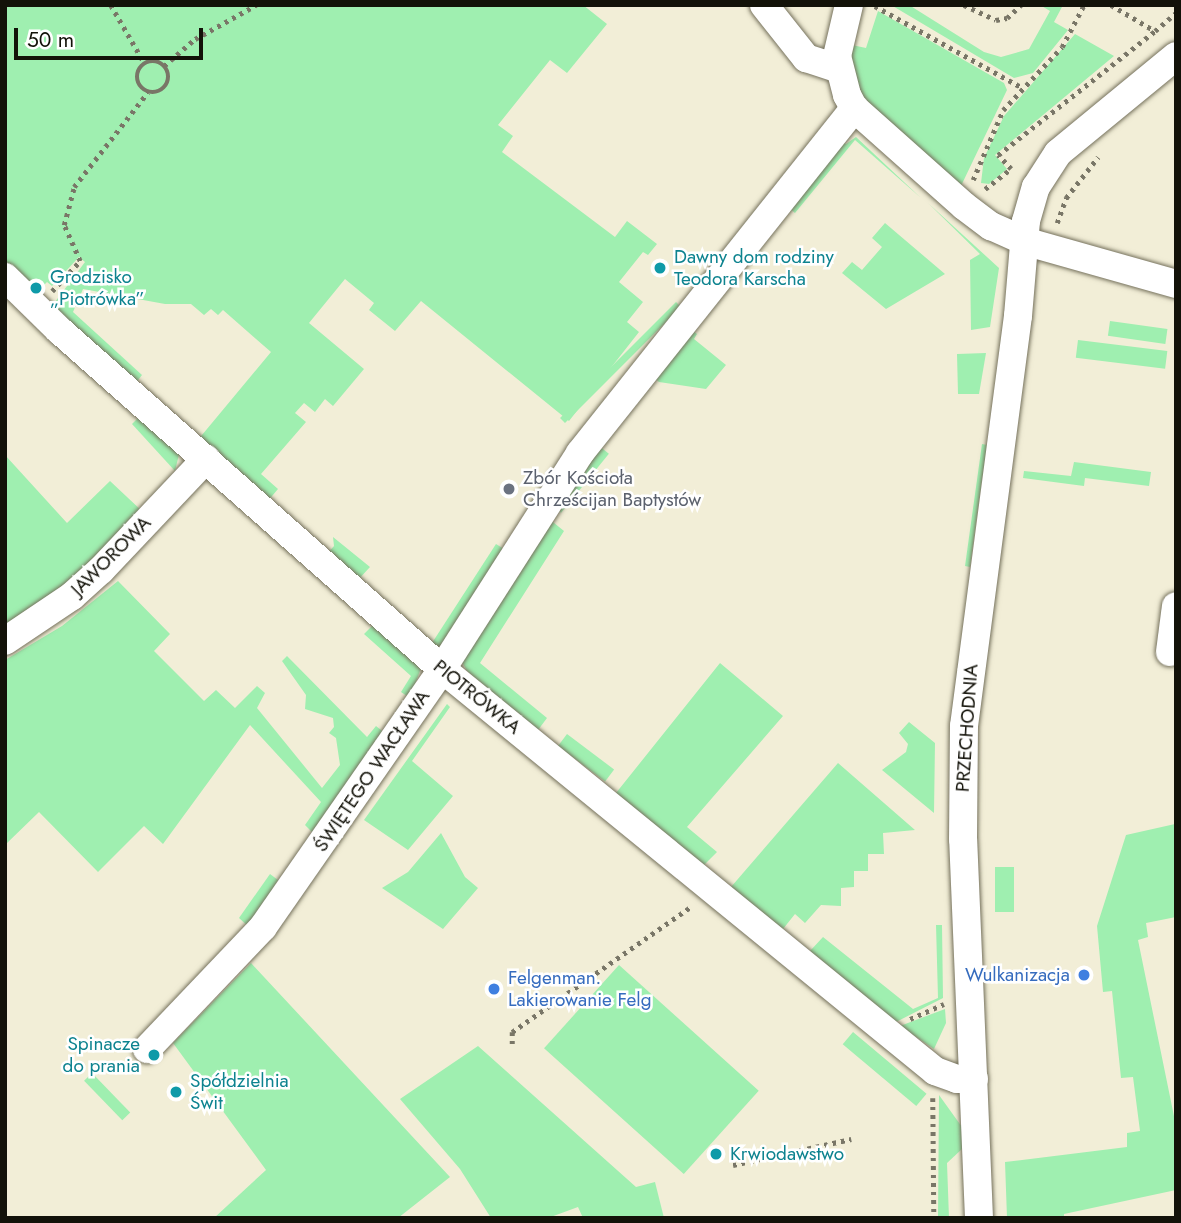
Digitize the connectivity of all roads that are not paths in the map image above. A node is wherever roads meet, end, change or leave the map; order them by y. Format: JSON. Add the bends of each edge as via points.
{"nodes":[{"id":1,"x":764,"y":5,"type":"edge"},
{"id":2,"x":849,"y":5,"type":"edge"},
{"id":3,"x":1176,"y":55,"type":"edge"},
{"id":4,"x":839,"y":69,"type":"junction"},
{"id":5,"x":855,"y":108,"type":"junction"},
{"id":6,"x":1037,"y":244,"type":"junction"},
{"id":7,"x":5,"y":276,"type":"edge"},
{"id":8,"x":1176,"y":284,"type":"edge"},
{"id":9,"x":206,"y":459,"type":"junction"},
{"id":10,"x":1176,"y":606,"type":"edge"},
{"id":11,"x":5,"y":641,"type":"edge"},
{"id":12,"x":1170,"y":652,"type":"dead end"},
{"id":13,"x":442,"y":669,"type":"junction"},
{"id":14,"x":147,"y":1049,"type":"dead end"},
{"id":15,"x":974,"y":1079,"type":"junction"},
{"id":16,"x":979,"y":1218,"type":"edge"}],
"edges":[{"from":1,"to":4,"type":"street","via":[[806,58]]},
{"from":2,"to":4,"type":"street","via":[[838,45]]},
{"from":3,"to":6,"type":"street","name":"PRZECHODNIA","via":[[1049,163],[1030,201]]},
{"from":4,"to":5,"type":"street"},
{"from":5,"to":6,"type":"street","via":[[964,206],[991,226]]},
{"from":5,"to":13,"type":"street","name":"ŚWIĘTEGO WACŁAWA","via":[[580,453]]},
{"from":6,"to":8,"type":"street"},
{"from":6,"to":15,"type":"street","name":"PRZECHODNIA","via":[[1018,316],[964,726],[963,839]]},
{"from":7,"to":9,"type":"street","name":"PIOTRÓWKA"},
{"from":9,"to":11,"type":"street","name":"JAWOROWA","via":[[82,587]]},
{"from":9,"to":13,"type":"street","name":"PIOTRÓWKA"},
{"from":10,"to":12,"type":"street"},
{"from":13,"to":14,"type":"street","name":"ŚWIĘTEGO WACŁAWA","via":[[263,927]]},
{"from":13,"to":15,"type":"street","name":"PIOTRÓWKA","via":[[936,1071],[957,1079]]},
{"from":15,"to":16,"type":"street","name":"PRZECHODNIA"}]}
